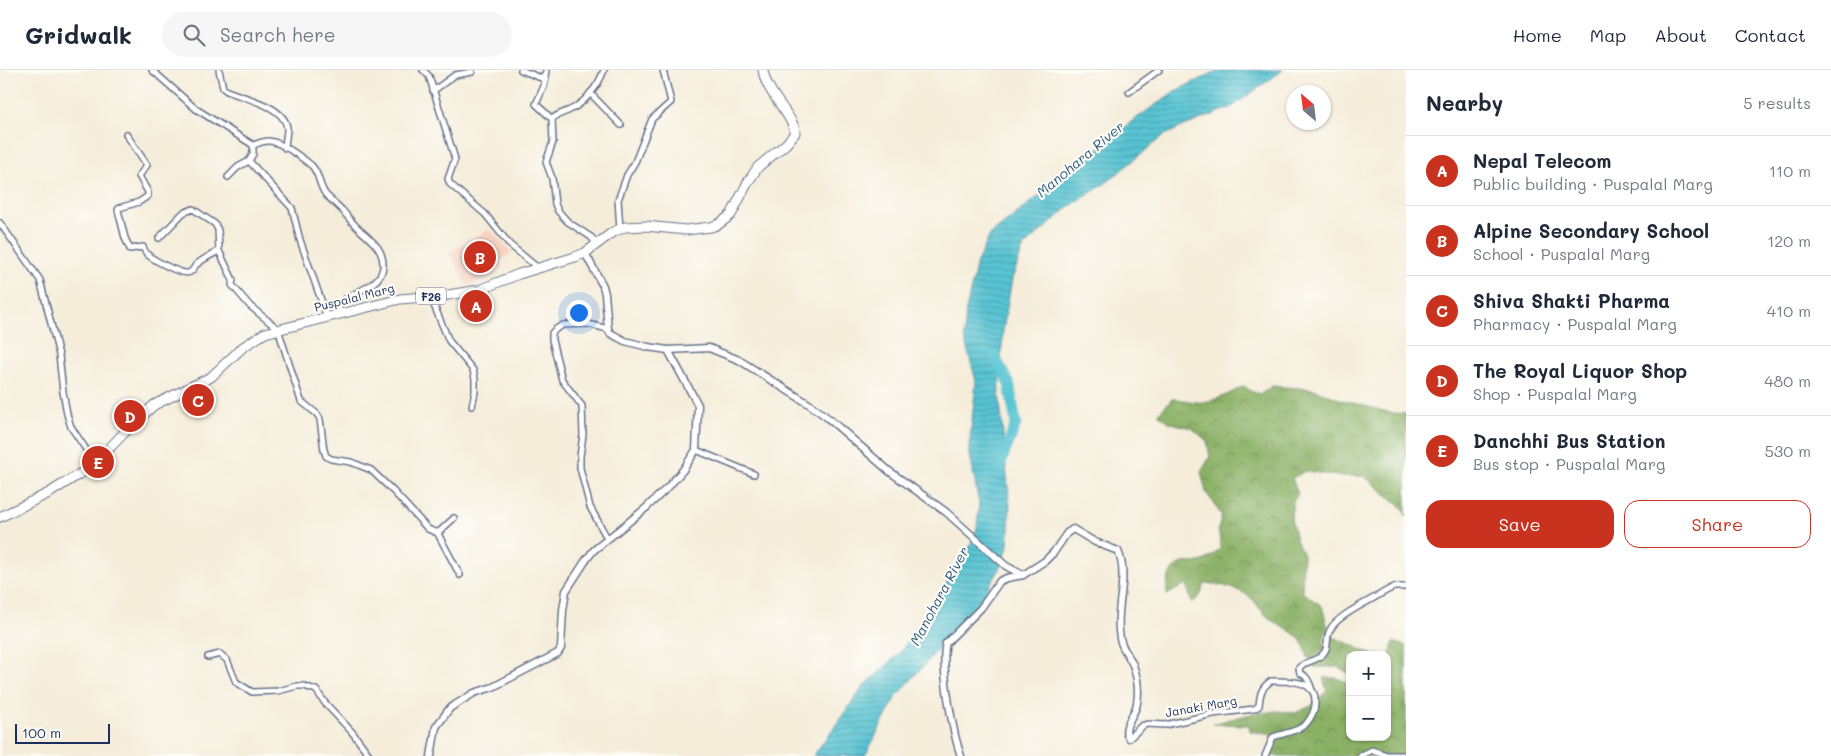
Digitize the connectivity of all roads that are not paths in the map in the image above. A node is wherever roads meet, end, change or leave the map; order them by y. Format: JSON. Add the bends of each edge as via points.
{"nodes":[{"id":1,"x":152,"y":70,"type":"edge"},
{"id":2,"x":219,"y":70,"type":"edge"},
{"id":3,"x":423,"y":70,"type":"edge"},
{"id":4,"x":521,"y":70,"type":"edge"},
{"id":5,"x":546,"y":70,"type":"edge"},
{"id":6,"x":604,"y":70,"type":"edge"},
{"id":7,"x":663,"y":70,"type":"edge"},
{"id":8,"x":763,"y":70,"type":"edge"},
{"id":9,"x":1159,"y":70,"type":"edge"},
{"id":10,"x":472,"y":72,"type":"dead end"},
{"id":11,"x":546,"y":80,"type":"junction"},
{"id":12,"x":433,"y":91,"type":"junction"},
{"id":13,"x":1129,"y":92,"type":"dead end"},
{"id":14,"x":590,"y":93,"type":"junction"},
{"id":15,"x":552,"y":119,"type":"junction"},
{"id":16,"x":621,"y":125,"type":"dead end"},
{"id":17,"x":126,"y":134,"type":"dead end"},
{"id":18,"x":253,"y":145,"type":"junction"},
{"id":19,"x":285,"y":148,"type":"junction"},
{"id":20,"x":249,"y":161,"type":"junction"},
{"id":21,"x":228,"y":177,"type":"dead end"},
{"id":22,"x":0,"y":223,"type":"edge"},
{"id":23,"x":620,"y":229,"type":"junction"},
{"id":24,"x":159,"y":238,"type":"dead end"},
{"id":25,"x":597,"y":244,"type":"junction"},
{"id":26,"x":219,"y":251,"type":"junction"},
{"id":27,"x":584,"y":253,"type":"junction"},
{"id":28,"x":538,"y":268,"type":"junction"},
{"id":29,"x":430,"y":296,"type":"junction"},
{"id":30,"x":340,"y":314,"type":"junction"},
{"id":31,"x":327,"y":317,"type":"junction"},
{"id":32,"x":278,"y":329,"type":"junction"},
{"id":33,"x":608,"y":330,"type":"junction"},
{"id":34,"x":668,"y":350,"type":"junction"},
{"id":35,"x":472,"y":406,"type":"dead end"},
{"id":36,"x":696,"y":450,"type":"junction"},
{"id":37,"x":95,"y":463,"type":"junction"},
{"id":38,"x":754,"y":474,"type":"dead end"},
{"id":39,"x":0,"y":517,"type":"edge"},
{"id":40,"x":454,"y":518,"type":"dead end"},
{"id":41,"x":437,"y":532,"type":"junction"},
{"id":42,"x":607,"y":538,"type":"junction"},
{"id":43,"x":1023,"y":575,"type":"junction"},
{"id":44,"x":460,"y":576,"type":"dead end"},
{"id":45,"x":1406,"y":587,"type":"edge"},
{"id":46,"x":208,"y":657,"type":"dead end"},
{"id":47,"x":1311,"y":687,"type":"junction"},
{"id":48,"x":1142,"y":726,"type":"joint"},
{"id":49,"x":1406,"y":755,"type":"edge"},
{"id":50,"x":370,"y":756,"type":"edge"},
{"id":51,"x":430,"y":756,"type":"edge"},
{"id":52,"x":961,"y":756,"type":"edge"},
{"id":53,"x":1265,"y":756,"type":"edge"},
{"id":54,"x":1360,"y":756,"type":"edge"}],
"edges":[{"from":1,"to":18,"type":"street","via":[[196,109]]},
{"from":2,"to":19,"type":"street","via":[[227,91],[274,110],[284,118],[287,128]]},
{"from":3,"to":12,"type":"street","via":[[429,76]]},
{"from":4,"to":11,"type":"street"},
{"from":5,"to":11,"type":"street"},
{"from":6,"to":14,"type":"street"},
{"from":7,"to":23,"type":"street","via":[[671,102],[652,120],[627,175],[618,200]]},
{"from":8,"to":23,"type":"main road","name":"Puspalal Marg","number":"F26","via":[[768,86],[793,123],[795,133],[758,167],[731,215],[719,224],[699,229],[636,226]]},
{"from":9,"to":13,"type":"street"},
{"from":10,"to":12,"type":"street","via":[[455,75]]},
{"from":11,"to":15,"type":"street","via":[[536,104]]},
{"from":12,"to":28,"type":"street","via":[[455,159],[449,176],[450,184],[485,214],[510,245]]},
{"from":14,"to":15,"type":"street","via":[[580,104]]},
{"from":14,"to":16,"type":"street"},
{"from":15,"to":25,"type":"street","via":[[552,142],[546,162],[552,178],[555,204],[564,218]]},
{"from":17,"to":26,"type":"street","via":[[147,166],[139,176],[148,192],[148,196],[139,202],[118,210],[130,249],[143,247],[147,254],[186,274]]},
{"from":18,"to":19,"type":"street","via":[[267,141]]},
{"from":18,"to":20,"type":"street","via":[[254,154]]},
{"from":19,"to":30,"type":"street","via":[[313,166],[326,195],[379,251],[383,266],[380,276],[341,303]]},
{"from":20,"to":21,"type":"street"},
{"from":20,"to":31,"type":"street","via":[[292,208]]},
{"from":22,"to":37,"type":"street","via":[[40,280],[59,355],[67,414],[71,427]]},
{"from":23,"to":25,"type":"main road","name":"Puspalal Marg","number":"F26"},
{"from":24,"to":26,"type":"street","via":[[183,213],[193,209],[215,224],[220,237]]},
{"from":25,"to":27,"type":"main road","name":"Puspalal Marg","number":"F26"},
{"from":26,"to":32,"type":"street","via":[[239,296]]},
{"from":27,"to":28,"type":"main road","name":"Puspalal Marg","number":"F26"},
{"from":27,"to":33,"type":"street","via":[[605,294]]},
{"from":28,"to":29,"type":"main road","name":"Puspalal Marg","number":"F26","via":[[478,290]]},
{"from":29,"to":30,"type":"main road","name":"Puspalal Marg","number":"F26","via":[[400,299]]},
{"from":29,"to":35,"type":"street","via":[[449,342],[467,360],[475,374]]},
{"from":30,"to":31,"type":"main road","name":"Puspalal Marg","number":"F26"},
{"from":31,"to":32,"type":"main road","name":"Puspalal Marg","number":"F26"},
{"from":32,"to":37,"type":"main road","name":"Puspalal Marg","number":"F26","via":[[252,340],[211,377],[154,405]]},
{"from":32,"to":41,"type":"street","via":[[301,401],[320,420],[326,456],[371,470],[428,529]]},
{"from":33,"to":34,"type":"street","via":[[625,341]]},
{"from":33,"to":42,"type":"street","via":[[588,324],[563,325],[552,333],[562,380],[582,406],[580,468],[590,507]]},
{"from":34,"to":36,"type":"street","via":[[698,405]]},
{"from":34,"to":43,"type":"street","via":[[709,348],[739,360],[809,404],[889,471],[946,512],[1006,566]]},
{"from":36,"to":38,"type":"street"},
{"from":36,"to":42,"type":"street","via":[[669,486]]},
{"from":37,"to":39,"type":"main road","name":"Puspalal Marg","number":"F26"},
{"from":40,"to":41,"type":"street"},
{"from":41,"to":44,"type":"street"},
{"from":42,"to":51,"type":"street","via":[[586,560],[566,591],[558,653],[493,687],[474,692],[450,708],[436,728]]},
{"from":43,"to":48,"type":"street","name":"Janaki Marg","via":[[1054,552],[1073,529],[1118,552],[1122,560],[1118,617],[1121,646],[1137,677],[1137,703],[1126,735],[1129,738]]},
{"from":43,"to":52,"type":"street","name":"Janaki Marg","via":[[1000,581],[981,608],[946,643],[948,694]]},
{"from":45,"to":47,"type":"street","via":[[1386,591],[1333,625],[1325,653],[1299,668]]},
{"from":46,"to":50,"type":"street","via":[[224,656],[236,682],[252,692],[297,686],[316,690]]},
{"from":47,"to":48,"type":"street","name":"Janaki Marg","via":[[1297,682],[1271,680],[1260,692],[1259,706],[1254,709]]},
{"from":47,"to":53,"type":"street","via":[[1316,696],[1315,710],[1310,718],[1297,729],[1273,737]]},
{"from":49,"to":54,"type":"street","via":[[1387,755],[1372,750]]}]}
